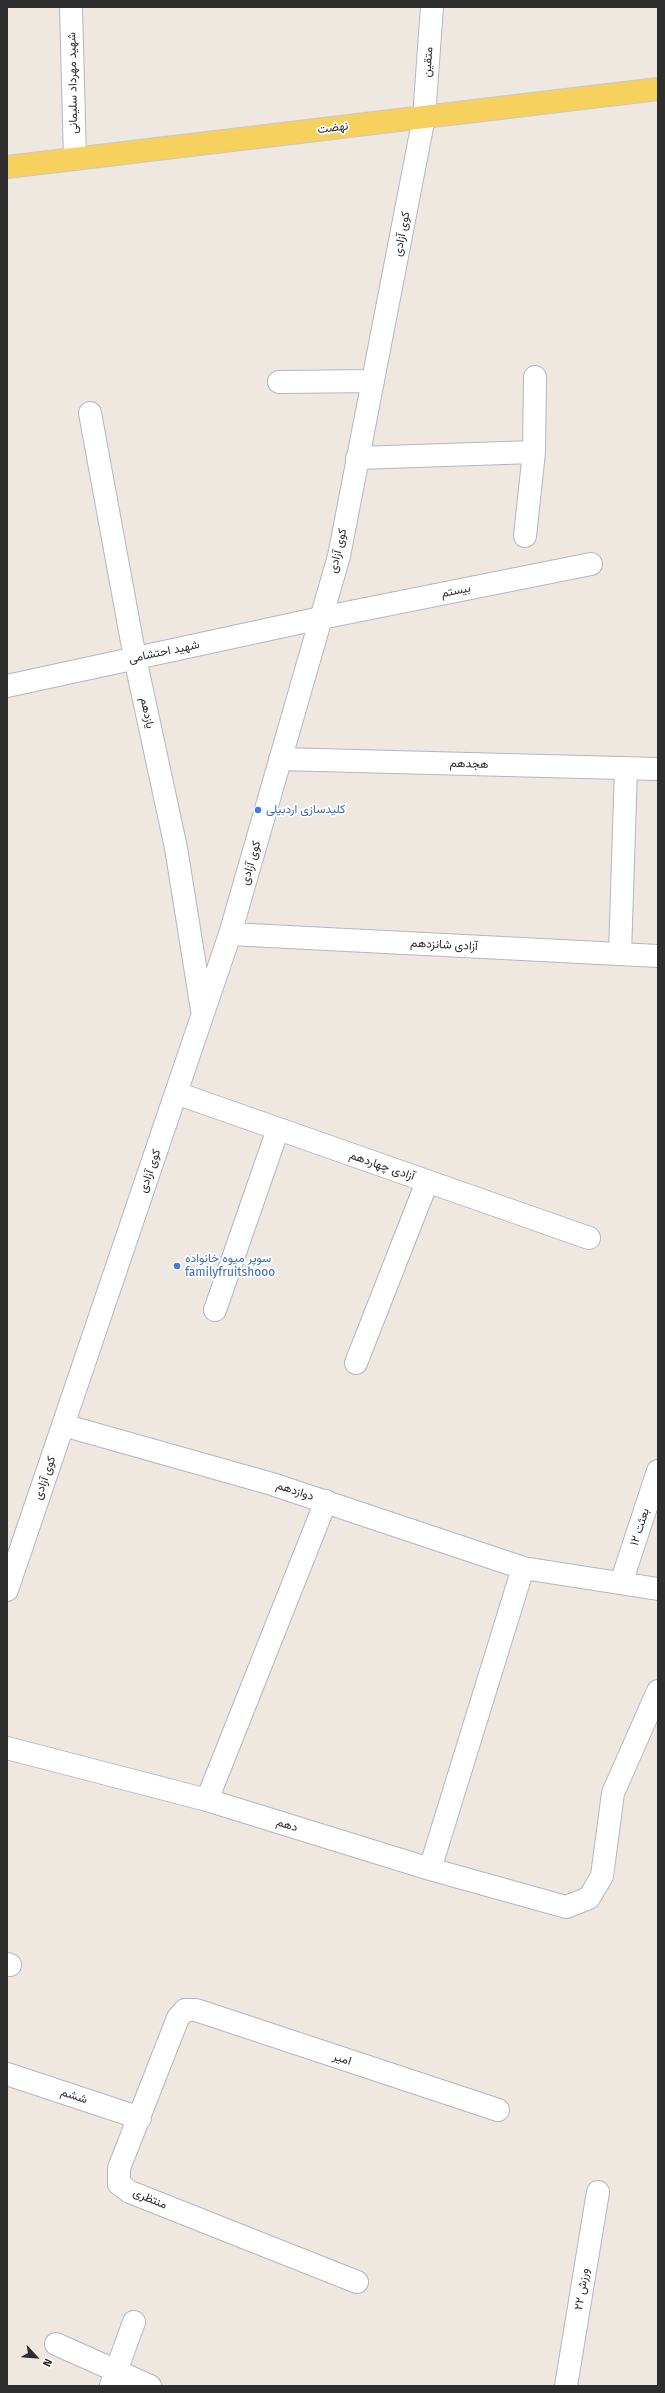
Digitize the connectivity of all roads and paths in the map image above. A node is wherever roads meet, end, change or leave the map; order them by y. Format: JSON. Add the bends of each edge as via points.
{"nodes":[{"id":1,"x":71,"y":7,"type":"edge"},
{"id":2,"x":432,"y":7,"type":"edge"},
{"id":3,"x":658,"y":88,"type":"edge"},
{"id":4,"x":424,"y":117,"type":"junction"},
{"id":5,"x":75,"y":159,"type":"junction"},
{"id":6,"x":7,"y":167,"type":"edge"},
{"id":7,"x":535,"y":377,"type":"dead end"},
{"id":8,"x":373,"y":381,"type":"junction"},
{"id":9,"x":279,"y":382,"type":"dead end"},
{"id":10,"x":90,"y":413,"type":"dead end"},
{"id":11,"x":534,"y":452,"type":"junction"},
{"id":12,"x":357,"y":458,"type":"junction"},
{"id":13,"x":525,"y":536,"type":"dead end"},
{"id":14,"x":591,"y":564,"type":"dead end"},
{"id":15,"x":321,"y":618,"type":"junction"},
{"id":16,"x":135,"y":658,"type":"junction"},
{"id":17,"x":7,"y":686,"type":"edge"},
{"id":18,"x":280,"y":759,"type":"junction"},
{"id":19,"x":626,"y":769,"type":"junction"},
{"id":20,"x":658,"y":770,"type":"edge"},
{"id":21,"x":230,"y":934,"type":"junction"},
{"id":22,"x":620,"y":954,"type":"junction"},
{"id":23,"x":658,"y":956,"type":"edge"},
{"id":24,"x":203,"y":1014,"type":"junction"},
{"id":25,"x":176,"y":1093,"type":"junction"},
{"id":26,"x":278,"y":1129,"type":"junction"},
{"id":27,"x":427,"y":1182,"type":"junction"},
{"id":28,"x":588,"y":1238,"type":"dead end"},
{"id":29,"x":215,"y":1310,"type":"dead end"},
{"id":30,"x":356,"y":1363,"type":"dead end"},
{"id":31,"x":63,"y":1425,"type":"junction"},
{"id":32,"x":658,"y":1471,"type":"edge"},
{"id":33,"x":326,"y":1501,"type":"junction"},
{"id":34,"x":11,"y":1563,"type":"edge"},
{"id":35,"x":523,"y":1568,"type":"junction"},
{"id":36,"x":621,"y":1583,"type":"junction"},
{"id":37,"x":658,"y":1589,"type":"edge"},
{"id":38,"x":7,"y":1590,"type":"edge"},
{"id":39,"x":658,"y":1691,"type":"edge"},
{"id":40,"x":7,"y":1748,"type":"edge"},
{"id":41,"x":207,"y":1800,"type":"junction"},
{"id":42,"x":430,"y":1869,"type":"junction"},
{"id":43,"x":185,"y":2010,"type":"joint"},
{"id":44,"x":7,"y":2074,"type":"edge"},
{"id":45,"x":498,"y":2110,"type":"dead end"},
{"id":46,"x":140,"y":2118,"type":"junction"},
{"id":47,"x":598,"y":2192,"type":"dead end"},
{"id":48,"x":357,"y":2282,"type":"dead end"},
{"id":49,"x":134,"y":2322,"type":"dead end"},
{"id":50,"x":56,"y":2344,"type":"dead end"},
{"id":51,"x":113,"y":2379,"type":"edge"},
{"id":52,"x":150,"y":2386,"type":"edge"},
{"id":53,"x":566,"y":2386,"type":"edge"}],
"edges":[{"from":1,"to":5,"type":"street","name":"شهید مهرداد سلیمانی"},
{"from":2,"to":4,"type":"street","name":"متقین"},
{"from":3,"to":4,"type":"main road","name":"نهضت"},
{"from":4,"to":5,"type":"main road","name":"نهضت"},
{"from":4,"to":8,"type":"street","name":"کوی آزادی"},
{"from":5,"to":6,"type":"main road","name":"نهضت"},
{"from":7,"to":11,"type":"street"},
{"from":8,"to":9,"type":"street"},
{"from":8,"to":12,"type":"street","name":"کوی آزادی"},
{"from":10,"to":16,"type":"street","name":"یازدهم"},
{"from":11,"to":12,"type":"street"},
{"from":11,"to":13,"type":"street"},
{"from":12,"to":15,"type":"street","name":"کوی آزادی","via":[[339,556]]},
{"from":14,"to":15,"type":"street","name":"بیستم"},
{"from":15,"to":16,"type":"street","name":"شهید احتشامی"},
{"from":15,"to":18,"type":"street","name":"کوی آزادی"},
{"from":16,"to":17,"type":"street","name":"شهید احتشامی"},
{"from":16,"to":24,"type":"street","name":"یازدهم","via":[[176,848]]},
{"from":18,"to":19,"type":"street","name":"هجدهم"},
{"from":18,"to":21,"type":"street","name":"کوی آزادی"},
{"from":19,"to":20,"type":"street","name":"هجدهم"},
{"from":19,"to":22,"type":"street"},
{"from":21,"to":22,"type":"street","name":"آزادی شانزدهم"},
{"from":21,"to":24,"type":"street","name":"کوی آزادی"},
{"from":22,"to":23,"type":"street","name":"آزادی شانزدهم"},
{"from":24,"to":25,"type":"street","name":"کوی آزادی"},
{"from":25,"to":26,"type":"street","name":"آزادی چهاردهم"},
{"from":25,"to":31,"type":"street","name":"کوی آزادی"},
{"from":26,"to":27,"type":"street","name":"آزادی چهاردهم"},
{"from":26,"to":29,"type":"street"},
{"from":27,"to":28,"type":"street","name":"آزادی چهاردهم"},
{"from":27,"to":30,"type":"street"},
{"from":31,"to":33,"type":"street","name":"دوازدهم"},
{"from":31,"to":34,"type":"street","name":"کوی آزادی"},
{"from":32,"to":36,"type":"street","name":"بعثت ۱۲"},
{"from":33,"to":35,"type":"street","name":"دوازدهم"},
{"from":33,"to":41,"type":"street"},
{"from":34,"to":38,"type":"street","name":"کوی آزادی"},
{"from":35,"to":36,"type":"street","name":"دوازدهم"},
{"from":35,"to":42,"type":"street"},
{"from":36,"to":37,"type":"street","name":"دوازدهم"},
{"from":39,"to":42,"type":"street","name":"دهم","via":[[613,1793],[602,1876],[589,1898],[566,1907]]},
{"from":40,"to":41,"type":"street","name":"دهم"},
{"from":41,"to":42,"type":"street","name":"دهم"},
{"from":43,"to":45,"type":"street","name":"امیر","via":[[196,2010]]},
{"from":43,"to":46,"type":"street","name":"منتظری","via":[[178,2018]]},
{"from":44,"to":46,"type":"street","name":"ششم"},
{"from":46,"to":48,"type":"street","name":"منتظری","via":[[119,2168],[118,2184],[130,2192]]},
{"from":47,"to":53,"type":"street","name":"ورزش ۲۲"},
{"from":49,"to":51,"type":"street"},
{"from":50,"to":51,"type":"street"},
{"from":51,"to":52,"type":"street"}]}
